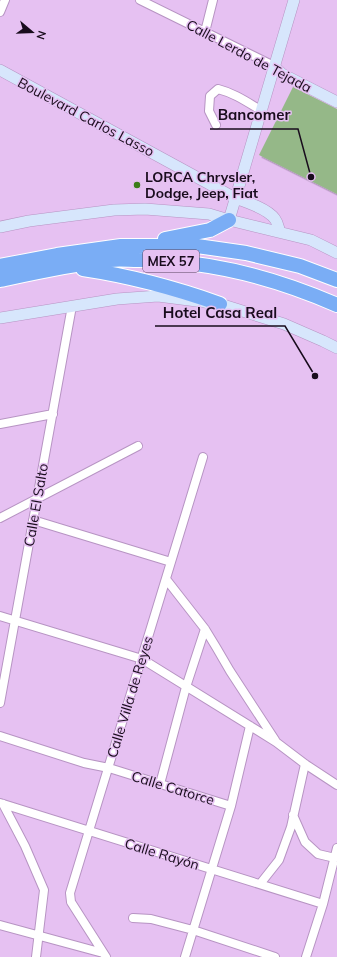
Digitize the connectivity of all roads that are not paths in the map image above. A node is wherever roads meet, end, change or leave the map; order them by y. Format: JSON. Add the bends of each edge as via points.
{"nodes":[{"id":1,"x":5,"y":0,"type":"edge"},
{"id":2,"x":140,"y":0,"type":"edge"},
{"id":3,"x":213,"y":0,"type":"edge"},
{"id":4,"x":294,"y":0,"type":"edge"},
{"id":5,"x":0,"y":12,"type":"edge"},
{"id":6,"x":205,"y":32,"type":"junction"},
{"id":7,"x":274,"y":66,"type":"junction"},
{"id":8,"x":0,"y":70,"type":"edge"},
{"id":9,"x":337,"y":95,"type":"edge"},
{"id":10,"x":337,"y":102,"type":"edge"},
{"id":11,"x":262,"y":111,"type":"junction"},
{"id":12,"x":216,"y":125,"type":"dead end"},
{"id":13,"x":235,"y":198,"type":"junction"},
{"id":14,"x":229,"y":220,"type":"junction"},
{"id":15,"x":0,"y":227,"type":"edge"},
{"id":16,"x":280,"y":232,"type":"junction"},
{"id":17,"x":121,"y":246,"type":"junction"},
{"id":18,"x":337,"y":253,"type":"edge"},
{"id":19,"x":0,"y":266,"type":"edge"},
{"id":20,"x":67,"y":266,"type":"junction"},
{"id":21,"x":0,"y":280,"type":"edge"},
{"id":22,"x":337,"y":280,"type":"edge"},
{"id":23,"x":220,"y":304,"type":"junction"},
{"id":24,"x":337,"y":305,"type":"edge"},
{"id":25,"x":72,"y":306,"type":"junction"},
{"id":26,"x":0,"y":318,"type":"edge"},
{"id":27,"x":337,"y":348,"type":"edge"},
{"id":28,"x":53,"y":414,"type":"junction"},
{"id":29,"x":0,"y":424,"type":"edge"},
{"id":30,"x":138,"y":446,"type":"dead end"},
{"id":31,"x":203,"y":457,"type":"dead end"},
{"id":32,"x":38,"y":498,"type":"junction"},
{"id":33,"x":0,"y":518,"type":"edge"},
{"id":34,"x":33,"y":520,"type":"junction"},
{"id":35,"x":171,"y":562,"type":"junction"},
{"id":36,"x":166,"y":579,"type":"junction"},
{"id":37,"x":0,"y":616,"type":"edge"},
{"id":38,"x":16,"y":621,"type":"junction"},
{"id":39,"x":205,"y":629,"type":"junction"},
{"id":40,"x":142,"y":660,"type":"junction"},
{"id":41,"x":186,"y":687,"type":"junction"},
{"id":42,"x":1,"y":693,"type":"edge"},
{"id":43,"x":0,"y":703,"type":"edge"},
{"id":44,"x":250,"y":726,"type":"junction"},
{"id":45,"x":0,"y":736,"type":"edge"},
{"id":46,"x":276,"y":742,"type":"junction"},
{"id":47,"x":305,"y":764,"type":"junction"},
{"id":48,"x":108,"y":768,"type":"junction"},
{"id":49,"x":160,"y":784,"type":"junction"},
{"id":50,"x":337,"y":785,"type":"edge"},
{"id":51,"x":2,"y":804,"type":"edge"},
{"id":52,"x":231,"y":806,"type":"junction"},
{"id":53,"x":293,"y":815,"type":"junction"},
{"id":54,"x":89,"y":831,"type":"junction"},
{"id":55,"x":337,"y":848,"type":"edge"},
{"id":56,"x":335,"y":858,"type":"junction"},
{"id":57,"x":211,"y":869,"type":"junction"},
{"id":58,"x":260,"y":884,"type":"junction"},
{"id":59,"x":323,"y":904,"type":"junction"},
{"id":60,"x":133,"y":918,"type":"dead end"},
{"id":61,"x":0,"y":925,"type":"edge"},
{"id":62,"x":193,"y":930,"type":"junction"},
{"id":63,"x":39,"y":937,"type":"junction"},
{"id":64,"x":104,"y":956,"type":"edge"},
{"id":65,"x":36,"y":957,"type":"edge"},
{"id":66,"x":184,"y":957,"type":"edge"},
{"id":67,"x":275,"y":957,"type":"edge"},
{"id":68,"x":306,"y":957,"type":"edge"}],
"edges":[{"from":1,"to":5,"type":"street"},
{"from":2,"to":6,"type":"street","name":"Calle Lerdo de Tejada"},
{"from":3,"to":6,"type":"street"},
{"from":4,"to":7,"type":"street"},
{"from":6,"to":7,"type":"street","name":"Calle Lerdo de Tejada"},
{"from":7,"to":9,"type":"street","name":"Calle Lerdo de Tejada"},
{"from":7,"to":10,"type":"street","name":"Calle Lerdo de Tejada","via":[[282,74]]},
{"from":7,"to":11,"type":"street"},
{"from":8,"to":13,"type":"street","name":"Boulevard Carlos Lasso"},
{"from":11,"to":12,"type":"street","via":[[241,98],[218,89],[210,96],[209,111]]},
{"from":11,"to":13,"type":"street"},
{"from":13,"to":14,"type":"street"},
{"from":13,"to":16,"type":"street","name":"Boulevard Carlos Lasso","via":[[271,214]]},
{"from":14,"to":15,"type":"street","via":[[209,214],[145,209],[114,210]]},
{"from":14,"to":16,"type":"street"},
{"from":14,"to":17,"type":"highway","via":[[210,230],[188,236]]},
{"from":16,"to":18,"type":"street","via":[[311,240]]},
{"from":17,"to":19,"type":"highway","number":"MEX 57"},
{"from":17,"to":22,"type":"highway","number":"MEX 57","via":[[197,246],[246,253],[300,266]]},
{"from":20,"to":21,"type":"highway","number":"MEX 57"},
{"from":20,"to":23,"type":"highway","via":[[181,290]]},
{"from":20,"to":24,"type":"highway","number":"MEX 57","via":[[112,260],[192,262],[242,272],[302,290]]},
{"from":23,"to":25,"type":"street","via":[[158,296]]},
{"from":23,"to":27,"type":"street","via":[[284,324]]},
{"from":25,"to":26,"type":"street"},
{"from":25,"to":28,"type":"street","name":"Calle El Salto"},
{"from":28,"to":29,"type":"street"},
{"from":28,"to":32,"type":"street","name":"Calle El Salto"},
{"from":30,"to":32,"type":"street"},
{"from":31,"to":35,"type":"street","name":"Calle Villa de Reyes"},
{"from":32,"to":33,"type":"street"},
{"from":32,"to":34,"type":"street","name":"Calle El Salto"},
{"from":34,"to":35,"type":"street"},
{"from":34,"to":38,"type":"street","name":"Calle El Salto"},
{"from":35,"to":36,"type":"street","name":"Calle Villa de Reyes"},
{"from":36,"to":39,"type":"street"},
{"from":36,"to":40,"type":"street","name":"Calle Villa de Reyes"},
{"from":37,"to":38,"type":"street"},
{"from":38,"to":40,"type":"street"},
{"from":38,"to":42,"type":"street","name":"Calle El Salto"},
{"from":39,"to":41,"type":"street"},
{"from":39,"to":46,"type":"street"},
{"from":40,"to":41,"type":"street"},
{"from":40,"to":48,"type":"street","name":"Calle Villa de Reyes"},
{"from":41,"to":44,"type":"street"},
{"from":41,"to":49,"type":"street"},
{"from":42,"to":43,"type":"street","name":"Calle El Salto"},
{"from":44,"to":46,"type":"street"},
{"from":44,"to":52,"type":"street"},
{"from":45,"to":48,"type":"street","name":"Calle Catorce","via":[[84,763]]},
{"from":46,"to":47,"type":"street"},
{"from":47,"to":50,"type":"street"},
{"from":47,"to":53,"type":"street"},
{"from":48,"to":49,"type":"street","name":"Calle Catorce"},
{"from":48,"to":54,"type":"street","name":"Calle Villa de Reyes"},
{"from":49,"to":52,"type":"street","name":"Calle Catorce"},
{"from":51,"to":54,"type":"street","name":"Calle Rayón"},
{"from":51,"to":63,"type":"street","via":[[25,846],[44,890]]},
{"from":52,"to":57,"type":"street"},
{"from":53,"to":56,"type":"street","via":[[304,842],[318,854]]},
{"from":53,"to":58,"type":"street","via":[[279,860]]},
{"from":54,"to":57,"type":"street","name":"Calle Rayón"},
{"from":54,"to":64,"type":"street","name":"Calle Villa de Reyes","via":[[70,893],[71,902]]},
{"from":55,"to":56,"type":"street"},
{"from":56,"to":59,"type":"street"},
{"from":57,"to":58,"type":"street","name":"Calle Rayón"},
{"from":57,"to":62,"type":"street"},
{"from":58,"to":59,"type":"street","name":"Calle Rayón"},
{"from":59,"to":68,"type":"street"},
{"from":60,"to":62,"type":"street","via":[[151,919]]},
{"from":61,"to":63,"type":"street"},
{"from":62,"to":66,"type":"street"},
{"from":62,"to":67,"type":"street"},
{"from":63,"to":64,"type":"street"},
{"from":63,"to":65,"type":"street"}]}
